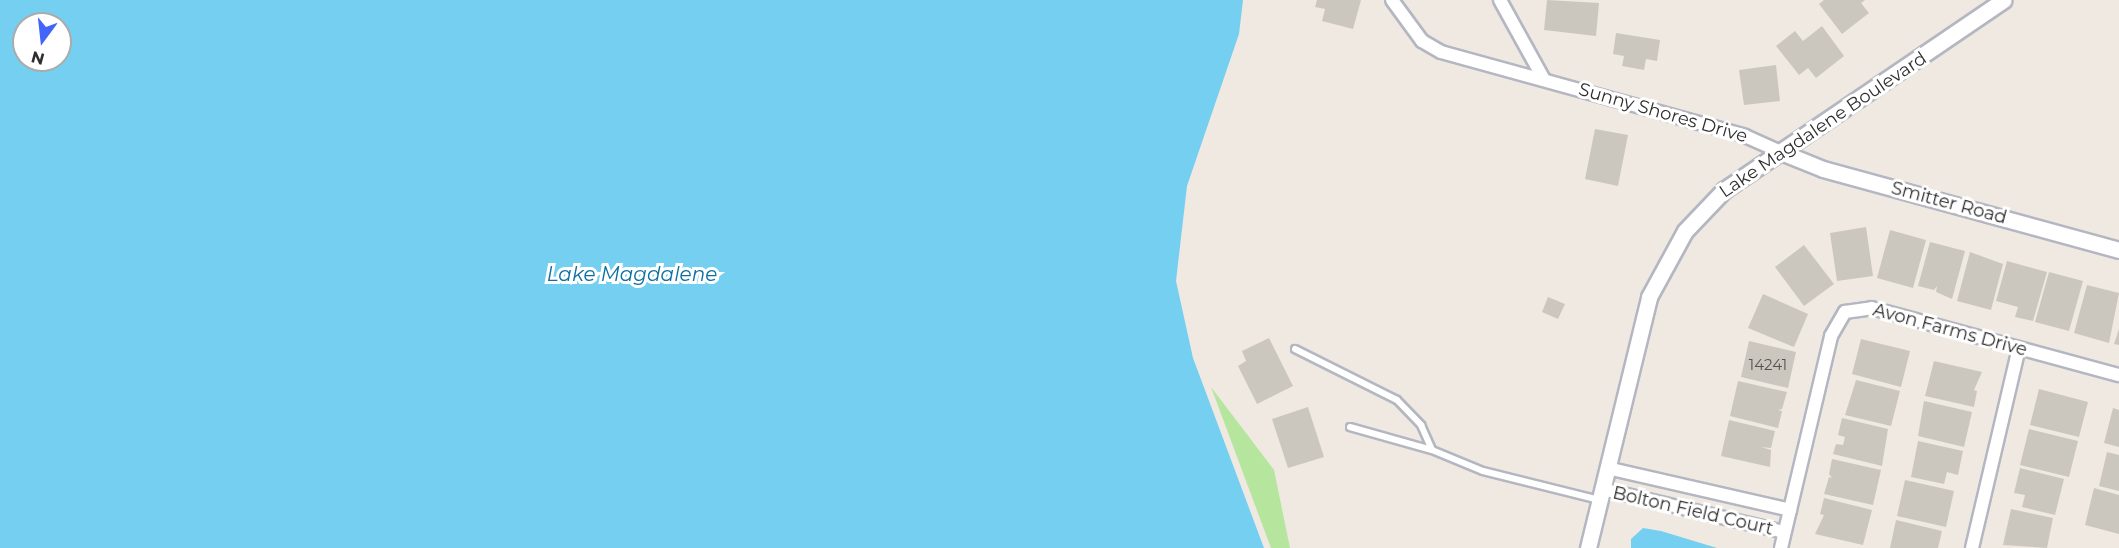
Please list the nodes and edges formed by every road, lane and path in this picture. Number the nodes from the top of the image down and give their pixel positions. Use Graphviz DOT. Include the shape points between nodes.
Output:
graph roads {
  1 [pos="1392,0"];
  2 [pos="1500,0"];
  3 [pos="2004,0"];
  4 [pos="1542,78"];
  5 [pos="1781,152"];
  6 [pos="2119,250"];
  7 [pos="2019,348"];
  8 [pos="1295,349"];
  9 [pos="2119,375"];
  10 [pos="1350,427"];
  11 [pos="1432,450"];
  12 [pos="1607,468"];
  13 [pos="1716,493"];
  14 [pos="1600,495"];
  15 [pos="1790,510"];
  16 [pos="1711,515"];
  17 [pos="1784,532"];
  18 [pos="1588,548"];
  19 [pos="1780,548"];
  20 [pos="1972,548"];
  1 -- 4 [label="street, Sunny Shores Drive" via="1422,42 1441,52"];
  2 -- 4 [label="street"];
  3 -- 5 [label="street, Lake Magdalene Boulevard"];
  4 -- 5 [label="street, Sunny Shores Drive" via="1745,136"];
  5 -- 6 [label="street, Smitter Road" via="1823,168"];
  5 -- 12 [label="street, Lake Magdalene Boulevard" via="1708,204 1659,273 1643,316"];
  7 -- 9 [label="street, Avon Farms Drive"];
  7 -- 15 [label="street, Avon Farms Drive" via="1872,308 1845,312 1831,336"];
  7 -- 20 [label="street"];
  8 -- 11 [label="lane" via="1397,400 1421,425"];
  10 -- 11 [label="lane"];
  11 -- 14 [label="lane" via="1483,471"];
  12 -- 13 [label="street"];
  12 -- 14 [label="street, Lake Magdalene Boulevard"];
  13 -- 15 [label="street"];
  13 -- 16 [label="street"];
  14 -- 16 [label="street, Bolton Field Court"];
  14 -- 18 [label="street, Lake Magdalene Boulevard"];
  15 -- 17 [label="street, Avon Farms Drive"];
  16 -- 17 [label="street, Bolton Field Court"];
  17 -- 19 [label="street, Avon Farms Drive"];
}
